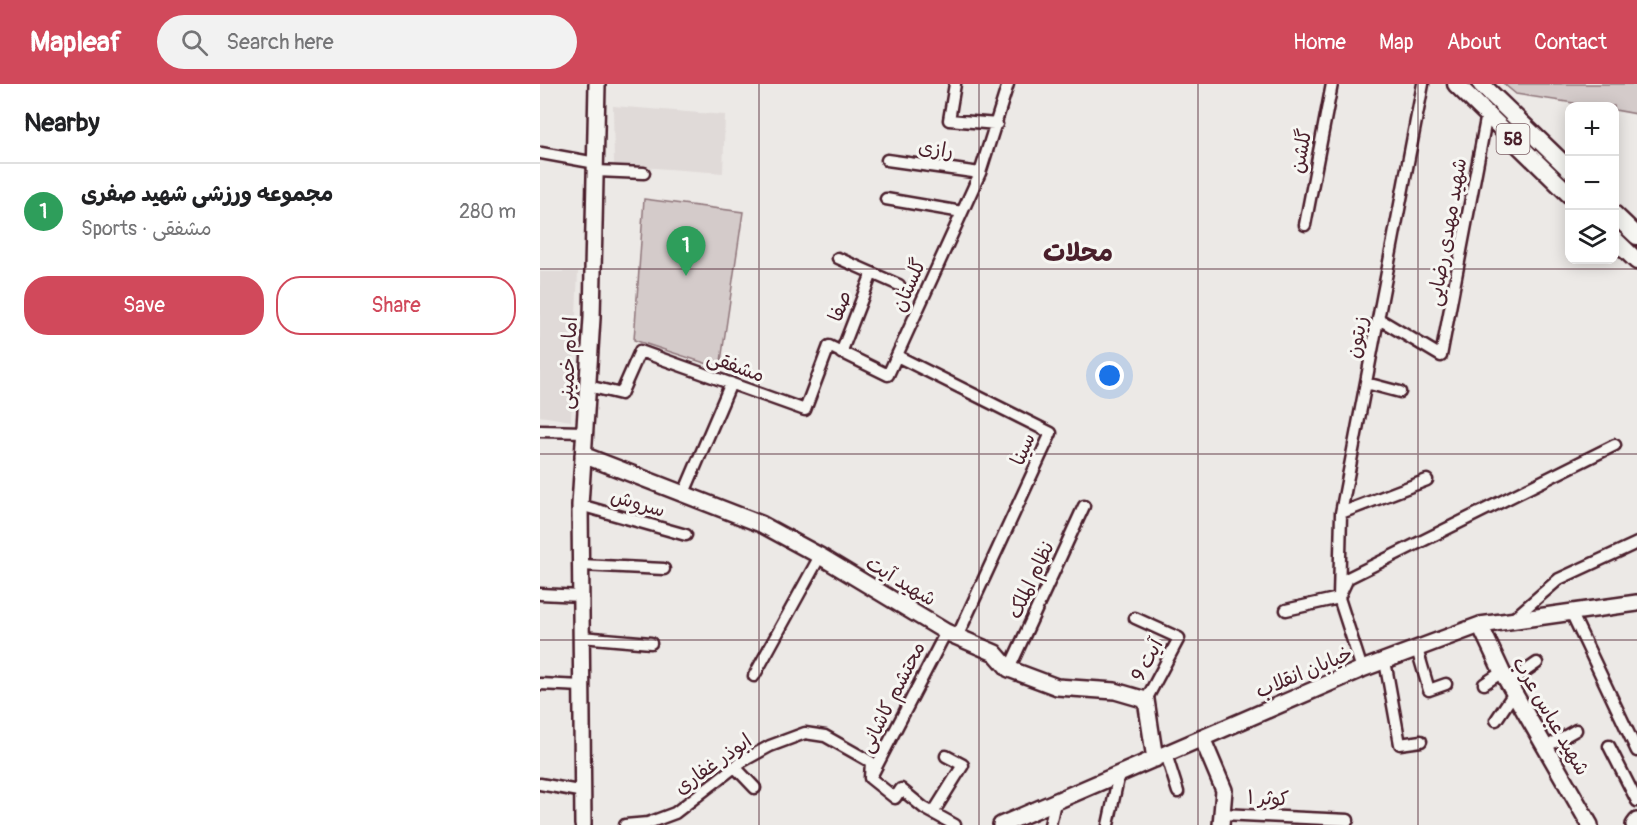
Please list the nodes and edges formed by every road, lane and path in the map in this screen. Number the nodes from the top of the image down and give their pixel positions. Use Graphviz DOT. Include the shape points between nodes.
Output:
graph roads {
  1 [pos="597,84"];
  2 [pos="955,84"];
  3 [pos="1008,84"];
  4 [pos="1332,84"];
  5 [pos="1424,84"];
  6 [pos="1456,84"];
  7 [pos="1481,84"];
  8 [pos="1487,114"];
  9 [pos="997,124"];
  10 [pos="541,153"];
  11 [pos="887,159"];
  12 [pos="596,167"];
  13 [pos="1565,167"];
  14 [pos="644,173"];
  15 [pos="980,173"];
  16 [pos="1565,191"];
  17 [pos="886,198"];
  18 [pos="962,212"];
  19 [pos="1619,219"];
  20 [pos="1305,225"];
  21 [pos="1637,236"];
  22 [pos="1619,244"];
  23 [pos="838,258"];
  24 [pos="1637,261"];
  25 [pos="872,273"];
  26 [pos="899,285"];
  27 [pos="1379,319"];
  28 [pos="841,353"];
  29 [pos="897,356"];
  30 [pos="1366,383"];
  31 [pos="731,384"];
  32 [pos="588,386"];
  33 [pos="1400,392"];
  34 [pos="540,430"];
  35 [pos="585,432"];
  36 [pos="1615,445"];
  37 [pos="584,455"];
  38 [pos="1427,480"];
  39 [pos="684,493"];
  40 [pos="580,506"];
  41 [pos="1084,506"];
  42 [pos="1341,513"];
  43 [pos="686,535"];
  44 [pos="1637,543"];
  45 [pos="820,556"];
  46 [pos="581,565"];
  47 [pos="664,569"];
  48 [pos="540,594"];
  49 [pos="581,596"];
  50 [pos="1339,598"];
  51 [pos="1637,603"];
  52 [pos="1286,610"];
  53 [pos="1571,612"];
  54 [pos="1135,618"];
  55 [pos="1512,620"];
  56 [pos="1480,625"];
  57 [pos="952,634"];
  58 [pos="581,637"];
  59 [pos="651,643"];
  60 [pos="1417,649"];
  61 [pos="1385,662"];
  62 [pos="1537,663"];
  63 [pos="1009,669"];
  64 [pos="1362,669"];
  65 [pos="754,676"];
  66 [pos="1508,682"];
  67 [pos="540,684"];
  68 [pos="1446,684"];
  69 [pos="1484,684"];
  70 [pos="582,686"];
  71 [pos="1146,700"];
  72 [pos="1496,720"];
  73 [pos="1576,730"];
  74 [pos="1202,738"];
  75 [pos="1421,741"];
  76 [pos="1609,746"];
  77 [pos="1544,748"];
  78 [pos="1637,751"];
  79 [pos="946,756"];
  80 [pos="1160,756"];
  81 [pos="735,767"];
  82 [pos="1119,774"];
  83 [pos="870,778"];
  84 [pos="540,784"];
  85 [pos="755,788"];
  86 [pos="584,792"];
  87 [pos="1178,792"];
  88 [pos="1637,801"];
  89 [pos="1055,802"];
  90 [pos="933,813"];
  91 [pos="660,819"];
  92 [pos="1222,820"];
  93 [pos="1348,820"];
  94 [pos="1637,821"];
  95 [pos="583,825"];
  96 [pos="625,825"];
  97 [pos="670,825"];
  98 [pos="955,825"];
  99 [pos="1001,825"];
  100 [pos="1050,825"];
  101 [pos="1108,825"];
  102 [pos="1590,825"];
  103 [pos="1634,825"];
  1 -- 12 [label="main road, امام خمینی"];
  2 -- 9 [label="street" via="950,120"];
  3 -- 9 [label="street, گلستان"];
  4 -- 20 [label="street, گلشن"];
  5 -- 27 [label="street, زیتون"];
  6 -- 8 [label="main road, 58"];
  7 -- 13 [label="main road, 58"];
  8 -- 16 [label="main road, 58"];
  8 -- 27 [label="street, شهید مهدی رضایی" via="1441,356"];
  9 -- 15 [label="street, گلستان"];
  10 -- 12 [label="street"];
  11 -- 15 [label="street, رازی"];
  12 -- 14 [label="street"];
  12 -- 32 [label="main road, امام خمینی"];
  15 -- 18 [label="street, گلستان"];
  17 -- 18 [label="street"];
  18 -- 29 [label="street, گلستان"];
  19 -- 21 [label="main road"];
  22 -- 24 [label="main road"];
  23 -- 25 [label="street"];
  25 -- 26 [label="street"];
  25 -- 28 [label="street, صفا"];
  27 -- 30 [label="street, زیتون"];
  28 -- 29 [label="street, گلستان" via="888,375"];
  28 -- 31 [label="street, مشفقی" via="829,346 805,410"];
  29 -- 57 [label="street, سینا" via="1052,433"];
  30 -- 33 [label="street"];
  30 -- 42 [label="street, زیتون"];
  31 -- 32 [label="street, مشفقی" via="640,351 621,394"];
  31 -- 39 [label="street"];
  32 -- 35 [label="main road, امام خمینی"];
  34 -- 35 [label="street"];
  35 -- 37 [label="main road, امام خمینی"];
  36 -- 50 [label="street" via="1348,578"];
  37 -- 39 [label="main road, شهید آیت"];
  37 -- 40 [label="main road, امام خمینی"];
  38 -- 42 [label="street"];
  39 -- 45 [label="main road, شهید آیت" via="760,524"];
  40 -- 43 [label="street, سروش"];
  40 -- 46 [label="main road, امام خمینی"];
  41 -- 63 [label="street, نظام الملک"];
  42 -- 50 [label="street, زیتون"];
  44 -- 55 [label="street" via="1559,579"];
  45 -- 57 [label="main road, شهید آیت"];
  45 -- 65 [label="street"];
  46 -- 47 [label="street"];
  46 -- 49 [label="main road, امام خمینی"];
  48 -- 49 [label="street"];
  49 -- 58 [label="main road, امام خمینی"];
  50 -- 52 [label="street"];
  50 -- 64 [label="street, زیتون"];
  51 -- 53 [label="main road, خیابان انقلاب"];
  53 -- 55 [label="main road, خیابان انقلاب"];
  53 -- 78 [label="street"];
  54 -- 71 [label="street, آیت 9" via="1179,638"];
  55 -- 56 [label="main road, خیابان انقلاب"];
  56 -- 60 [label="main road, خیابان انقلاب"];
  56 -- 66 [label="main road, شهید عباس عرب"];
  57 -- 63 [label="main road, شهید آیت" via="995,653"];
  57 -- 83 [label="street, محتشم کاشانی"];
  58 -- 59 [label="street"];
  58 -- 70 [label="main road, امام خمینی"];
  60 -- 61 [label="main road, خیابان انقلاب"];
  60 -- 68 [label="street" via="1429,690"];
  61 -- 64 [label="main road, خیابان انقلاب"];
  61 -- 75 [label="street" via="1400,744"];
  62 -- 66 [label="street"];
  63 -- 71 [label="main road, شهید آیت" via="1057,687 1115,691"];
  64 -- 74 [label="main road, خیابان انقلاب"];
  66 -- 69 [label="street"];
  66 -- 72 [label="street"];
  66 -- 77 [label="main road, شهید عباس عرب"];
  67 -- 70 [label="street"];
  70 -- 86 [label="main road, امام خمینی"];
  71 -- 80 [label="main road"];
  73 -- 77 [label="street"];
  74 -- 80 [label="main road, خیابان انقلاب"];
  74 -- 92 [label="main road" via="1224,790"];
  76 -- 88 [label="street"];
  77 -- 102 [label="main road, شهید عباس عرب"];
  79 -- 90 [label="street" via="963,765"];
  80 -- 82 [label="main road, خیابان انقلاب"];
  80 -- 87 [label="street"];
  81 -- 83 [label="street, ابوذر غفاری" via="770,746 805,733 825,736 871,762"];
  81 -- 85 [label="street"];
  81 -- 91 [label="street, ابوذر غفاری" via="675,813"];
  82 -- 89 [label="main road, خیابان انقلاب"];
  82 -- 101 [label="street"];
  83 -- 90 [label="street" via="896,798 901,789"];
  84 -- 86 [label="street"];
  86 -- 95 [label="main road, امام خمینی"];
  89 -- 99 [label="main road, خیابان انقلاب"];
  89 -- 100 [label="street"];
  90 -- 98 [label="street"];
  91 -- 96 [label="street, ابوذر غفاری"];
  91 -- 97 [label="street"];
  92 -- 93 [label="street, کوثر ۱"];
  94 -- 103 [label="main road"];
}
